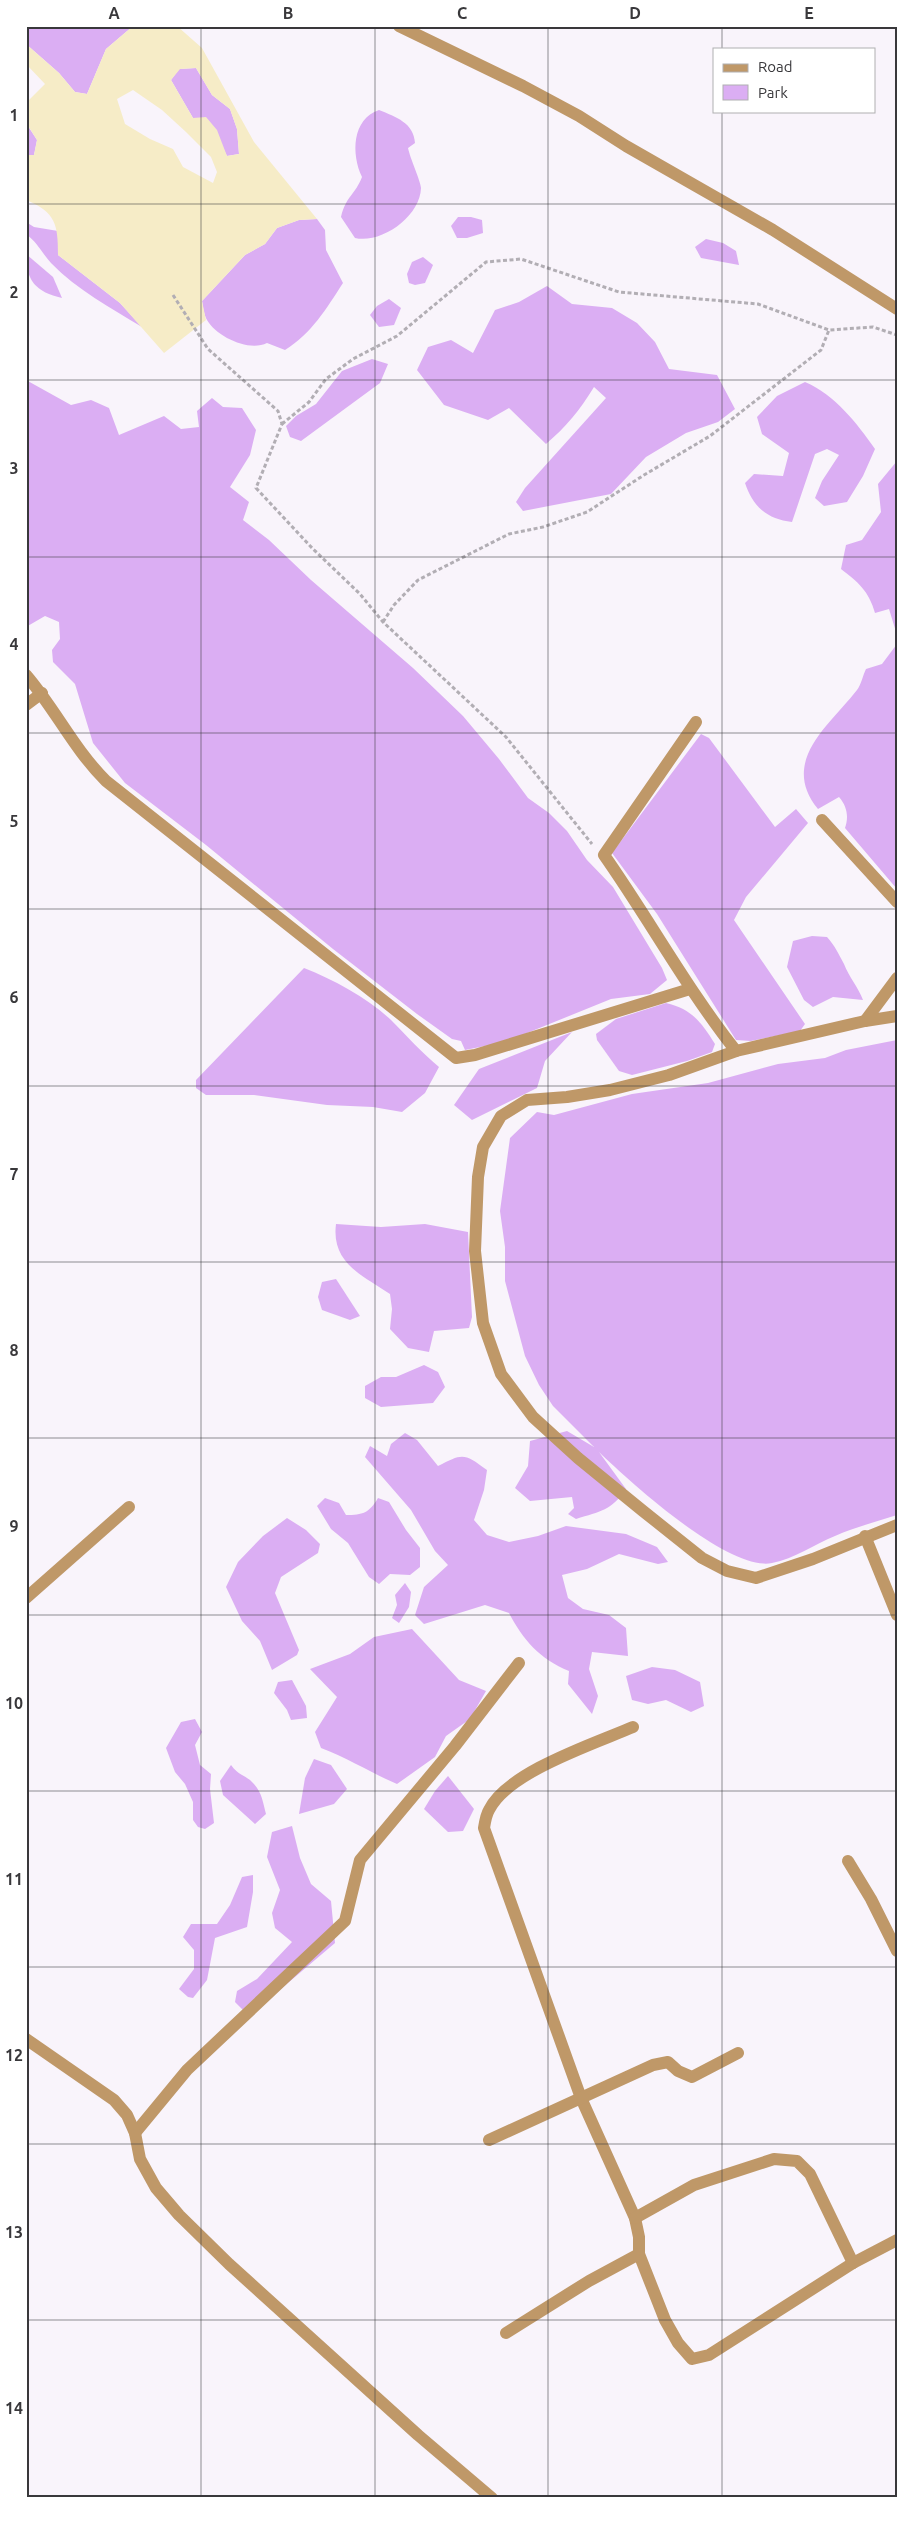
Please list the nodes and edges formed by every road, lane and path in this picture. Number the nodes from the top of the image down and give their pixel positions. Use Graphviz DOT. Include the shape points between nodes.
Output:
graph roads {
  1 [pos="399,26"];
  2 [pos="173,295"];
  3 [pos="897,309"];
  4 [pos="828,330"];
  5 [pos="897,335"];
  6 [pos="282,424"];
  7 [pos="383,622"];
  8 [pos="26,675"];
  9 [pos="42,693"];
  10 [pos="26,705"];
  11 [pos="696,722"];
  12 [pos="822,820"];
  13 [pos="604,855"];
  14 [pos="897,902"];
  15 [pos="897,978"];
  16 [pos="690,989"];
  17 [pos="897,1016"];
  18 [pos="865,1021"];
  19 [pos="736,1051"];
  20 [pos="129,1507"];
  21 [pos="897,1525"];
  22 [pos="866,1536"];
  23 [pos="26,1598"];
  24 [pos="897,1615"];
  25 [pos="518,1663"];
  26 [pos="634,1727"];
  27 [pos="848,1861"];
  28 [pos="897,1951"];
  29 [pos="26,2040"];
  30 [pos="738,2053"];
  31 [pos="581,2098"];
  32 [pos="135,2133"];
  33 [pos="489,2140"];
  34 [pos="634,2218"];
  35 [pos="897,2240"];
  36 [pos="639,2254"];
  37 [pos="853,2263"];
  38 [pos="506,2333"];
  39 [pos="492,2498"];
  1 -- 3 [label="street" via="579,116 773,230"];
  2 -- 6 [label="path" via="208,349 278,411"];
  4 -- 5 [label="path" via="873,327"];
  4 -- 6 [label="path" via="758,304 619,292 521,259 486,262 397,336 353,359 326,379 309,402"];
  4 -- 7 [label="path" via="821,350 710,436 587,512 509,534 418,580"];
  6 -- 7 [label="path" via="256,488 360,594"];
  7 -- 13 [label="path" via="506,737 587,840"];
  8 -- 9 [label="street"];
  9 -- 10 [label="street"];
  9 -- 16 [label="street" via="75,746 106,781 456,1058"];
  11 -- 13 [label="street"];
  12 -- 14 [label="street"];
  13 -- 16 [label="street"];
  15 -- 18 [label="street"];
  16 -- 19 [label="street"];
  17 -- 18 [label="street"];
  18 -- 19 [label="street"];
  19 -- 22 [label="street" via="669,1075 610,1090 527,1100 501,1116 483,1147 478,1177 475,1251 483,1323 501,1374 533,1417 578,1458 702,1558 726,1571 756,1578 813,1559"];
  20 -- 23 [label="street"];
  21 -- 22 [label="street"];
  22 -- 24 [label="street"];
  25 -- 32 [label="street" via="455,1746 360,1860 345,1921 187,2070"];
  26 -- 31 [label="street" via="539,1767 498,1797 489,1810 484,1828"];
  27 -- 28 [label="street"];
  29 -- 32 [label="street" via="114,2100 127,2115"];
  30 -- 31 [label="street" via="692,2077 668,2062 653,2065"];
  31 -- 33 [label="street"];
  31 -- 34 [label="street"];
  32 -- 39 [label="street" via="140,2159 156,2188 179,2215 418,2435"];
  34 -- 36 [label="street"];
  34 -- 37 [label="street" via="694,2185 774,2159 797,2161 810,2174"];
  35 -- 37 [label="street"];
  36 -- 37 [label="street" via="665,2320 678,2344 692,2359 709,2355"];
  36 -- 38 [label="street" via="588,2280"];
}
